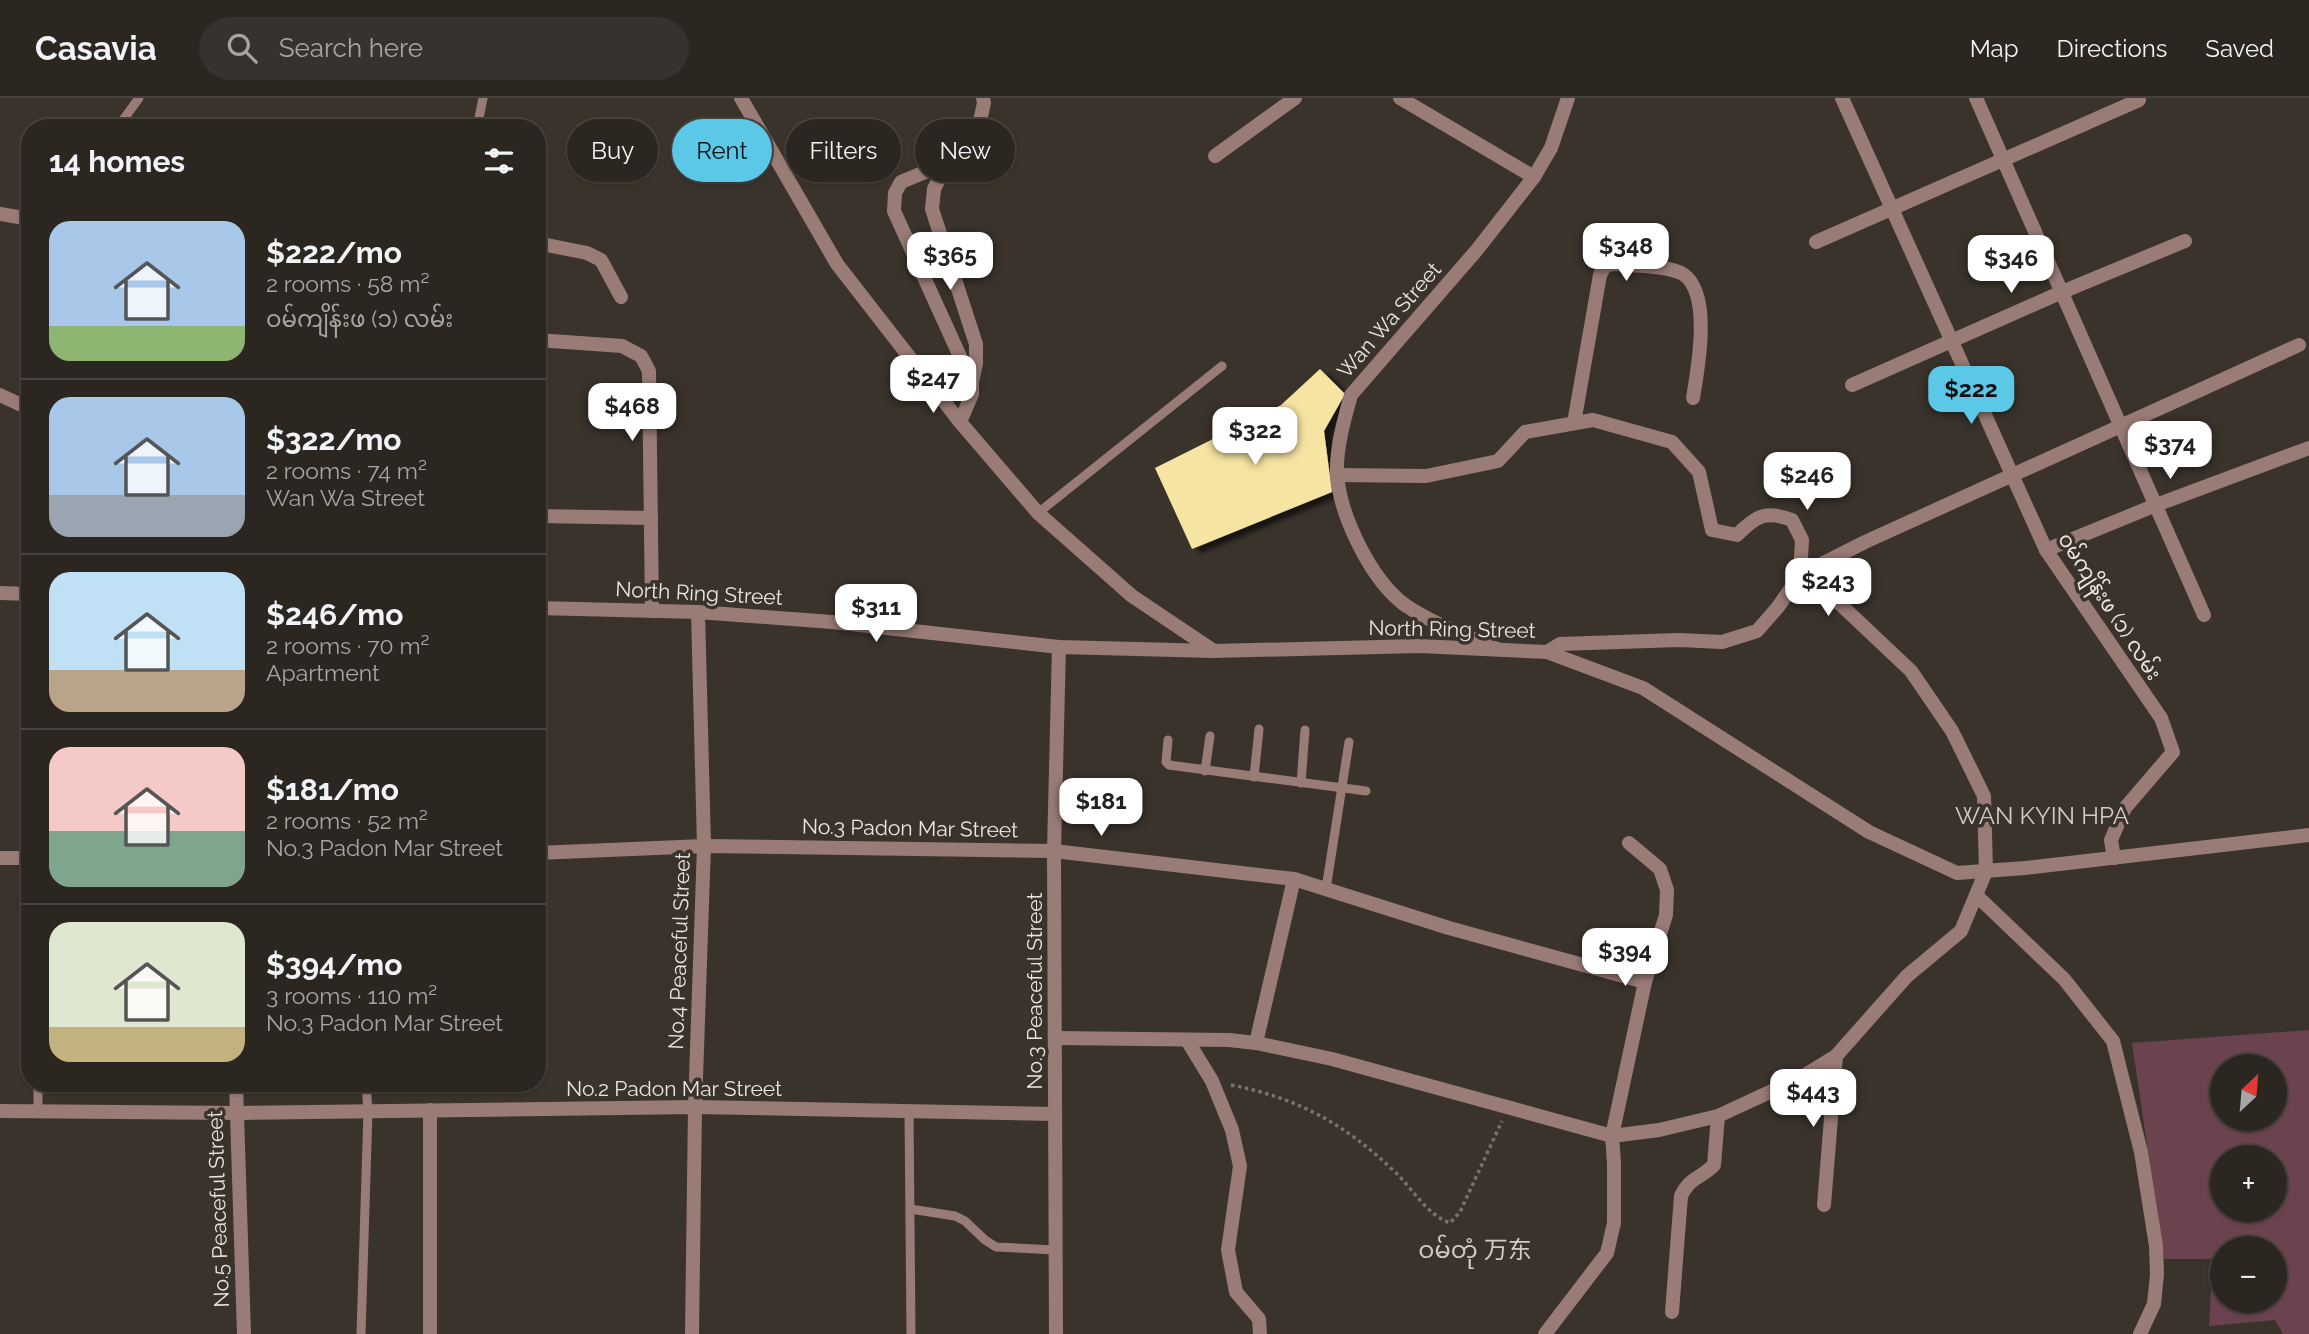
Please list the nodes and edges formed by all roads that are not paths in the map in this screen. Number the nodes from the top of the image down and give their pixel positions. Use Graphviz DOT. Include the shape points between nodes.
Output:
graph roads {
  1 [pos="139,98"];
  2 [pos="484,98"];
  3 [pos="741,98"];
  4 [pos="1295,98"];
  5 [pos="1400,98"];
  6 [pos="1567,98"];
  7 [pos="1842,98"];
  8 [pos="1976,98"];
  9 [pos="987,100"];
  10 [pos="2139,100"];
  11 [pos="124,119"];
  12 [pos="479,119"];
  13 [pos="982,119"];
  14 [pos="1215,156"];
  15 [pos="2003,159"];
  16 [pos="915,176"];
  17 [pos="1534,177"];
  18 [pos="938,182"];
  19 [pos="1892,208"];
  20 [pos="0,214"];
  21 [pos="21,218"];
  22 [pos="2185,241"];
  23 [pos="1816,242"];
  24 [pos="546,245"];
  25 [pos="2062,292"];
  26 [pos="621,297"];
  27 [pos="546,341"];
  28 [pos="1952,341"];
  29 [pos="2299,345"];
  30 [pos="1222,366"];
  31 [pos="972,383"];
  32 [pos="1852,385"];
  33 [pos="0,394"];
  34 [pos="1693,398"];
  35 [pos="21,404"];
  36 [pos="960,422"];
  37 [pos="1574,423"];
  38 [pos="2120,424"];
  39 [pos="2309,448"];
  40 [pos="2012,474"];
  41 [pos="1337,475"];
  42 [pos="2156,505"];
  43 [pos="1038,513"];
  44 [pos="546,516"];
  45 [pos="651,518"];
  46 [pos="2046,550"];
  47 [pos="1800,576"];
  48 [pos="0,593"];
  49 [pos="21,594"];
  50 [pos="546,608"];
  51 [pos="652,611"];
  52 [pos="698,612"];
  53 [pos="2204,615"];
  54 [pos="1059,647"];
  55 [pos="1498,650"];
  56 [pos="1214,651"];
  57 [pos="1547,652"];
  58 [pos="1259,729"];
  59 [pos="1305,730"];
  60 [pos="1210,736"];
  61 [pos="1168,740"];
  62 [pos="1349,742"];
  63 [pos="1205,771"];
  64 [pos="1254,777"];
  65 [pos="1301,783"];
  66 [pos="1343,788"];
  67 [pos="1366,790"];
  68 [pos="2309,835"];
  69 [pos="1629,843"];
  70 [pos="704,846"];
  71 [pos="1054,851"];
  72 [pos="546,853"];
  73 [pos="0,858"];
  74 [pos="21,858"];
  75 [pos="2115,858"];
  76 [pos="1986,871"];
  77 [pos="1294,879"];
  78 [pos="1326,889"];
  79 [pos="1976,895"];
  80 [pos="1644,982"];
  81 [pos="1055,1038"];
  82 [pos="1187,1040"];
  83 [pos="1256,1043"];
  84 [pos="1836,1056"];
  85 [pos="38,1092"];
  86 [pos="236,1092"];
  87 [pos="367,1092"];
  88 [pos="695,1107"];
  89 [pos="430,1110"];
  90 [pos="0,1111"];
  91 [pos="38,1111"];
  92 [pos="368,1111"];
  93 [pos="909,1111"];
  94 [pos="236,1112"];
  95 [pos="1055,1114"];
  96 [pos="1718,1116"];
  97 [pos="1612,1136"];
  98 [pos="1824,1205"];
  99 [pos="910,1209"];
  100 [pos="1055,1250"];
  101 [pos="1672,1312"];
  102 [pos="244,1334"];
  103 [pos="361,1334"];
  104 [pos="430,1334"];
  105 [pos="692,1334"];
  106 [pos="911,1334"];
  107 [pos="1056,1334"];
  108 [pos="1260,1334"];
  109 [pos="1545,1334"];
  110 [pos="2140,1334"];
  1 -- 11 [label="lane"];
  2 -- 12 [label="lane"];
  3 -- 36 [label="street" via="837,264"];
  4 -- 14 [label="street"];
  5 -- 17 [label="street"];
  6 -- 17 [label="street, Wan Wa Street" via="1551,148"];
  7 -- 19 [label="street, ဝမ်ကျိန်းဖ (၁) လမ်း"];
  8 -- 15 [label="street"];
  9 -- 13 [label="street"];
  10 -- 15 [label="street"];
  15 -- 19 [label="street"];
  15 -- 25 [label="street"];
  16 -- 31 [label="street" via="901,182 894,211"];
  17 -- 41 [label="street, Wan Wa Street" via="1351,395"];
  18 -- 31 [label="street" via="932,209 976,344"];
  19 -- 23 [label="street"];
  19 -- 28 [label="street, ဝမ်ကျိန်းဖ (၁) လမ်း"];
  20 -- 21 [label="street"];
  22 -- 25 [label="street"];
  24 -- 26 [label="street" via="601,260"];
  25 -- 28 [label="street"];
  25 -- 38 [label="street"];
  27 -- 45 [label="street" via="622,346 641,356 649,370"];
  28 -- 32 [label="street"];
  28 -- 40 [label="street, ဝမ်ကျိန်းဖ (၁) လမ်း"];
  29 -- 38 [label="street"];
  30 -- 43 [label="lane"];
  31 -- 36 [label="street"];
  33 -- 35 [label="street"];
  34 -- 37 [label="street" via="1701,342 1697,289 1684,275 1671,270 1614,264 1600,275"];
  36 -- 43 [label="street"];
  37 -- 41 [label="street" via="1525,432 1497,461 1486,464 1426,476"];
  37 -- 47 [label="street" via="1593,420 1672,442 1699,472 1712,530 1737,535 1751,521 1774,514 1792,520 1802,540"];
  38 -- 40 [label="street"];
  38 -- 42 [label="street"];
  39 -- 42 [label="street"];
  40 -- 46 [label="street, ဝမ်ကျိန်းဖ (၁) လမ်း"];
  40 -- 47 [label="street"];
  41 -- 55 [label="street, Wan Wa Street" via="1354,535 1389,589 1430,619"];
  42 -- 46 [label="street"];
  42 -- 53 [label="street"];
  43 -- 56 [label="street" via="1132,596"];
  44 -- 45 [label="street"];
  45 -- 51 [label="street"];
  46 -- 75 [label="street, ဝမ်ကျိန်းဖ (၁) လမ်း" via="2161,719 2173,752 2125,808 2112,840"];
  47 -- 57 [label="street" via="1756,631 1722,642 1560,644"];
  47 -- 76 [label="street" via="1840,604 1911,671 1952,731 1984,796"];
  48 -- 49 [label="street"];
  50 -- 51 [label="street, North Ring Street"];
  51 -- 52 [label="street, North Ring Street"];
  52 -- 54 [label="street, North Ring Street"];
  52 -- 70 [label="street, No.4 Peaceful Street"];
  54 -- 56 [label="street, North Ring Street"];
  54 -- 71 [label="street, No.3 Peaceful Street"];
  55 -- 56 [label="street, North Ring Street" via="1419,646"];
  55 -- 57 [label="street, North Ring Street"];
  57 -- 76 [label="street, North Ring Street" via="1643,688 1869,832 1957,873"];
  58 -- 64 [label="lane"];
  59 -- 65 [label="lane"];
  60 -- 63 [label="lane"];
  61 -- 63 [label="lane" via="1169,765"];
  62 -- 66 [label="lane"];
  63 -- 64 [label="lane"];
  64 -- 65 [label="lane"];
  65 -- 66 [label="lane"];
  66 -- 67 [label="lane"];
  66 -- 78 [label="lane"];
  68 -- 75 [label="street, North Ring Street"];
  69 -- 80 [label="street" via="1660,869 1667,890 1666,915"];
  70 -- 71 [label="street, No.3 Padon Mar Street"];
  70 -- 72 [label="street, No.3 Padon Mar Street"];
  70 -- 88 [label="street, No.4 Peaceful Street"];
  71 -- 77 [label="street, No.3 Padon Mar Street"];
  71 -- 81 [label="street, No.3 Peaceful Street"];
  73 -- 74 [label="street"];
  75 -- 76 [label="street, North Ring Street"];
  76 -- 79 [label="street"];
  77 -- 78 [label="street, No.3 Padon Mar Street"];
  77 -- 83 [label="street"];
  78 -- 80 [label="street, No.3 Padon Mar Street"];
  79 -- 84 [label="street" via="1961,931 1907,976"];
  79 -- 110 [label="street" via="2064,979 2113,1041 2141,1152 2156,1246 2154,1304"];
  80 -- 97 [label="street"];
  81 -- 82 [label="street"];
  81 -- 95 [label="street, No.3 Peaceful Street"];
  82 -- 83 [label="street"];
  82 -- 108 [label="street" via="1212,1081 1232,1130 1240,1166 1228,1250 1236,1292 1259,1319"];
  83 -- 97 [label="street" via="1332,1059"];
  84 -- 96 [label="street"];
  84 -- 98 [label="street"];
  85 -- 91 [label="lane"];
  86 -- 94 [label="street, No.5 Peaceful Street"];
  87 -- 92 [label="lane"];
  88 -- 89 [label="street, No.2 Padon Mar Street"];
  88 -- 93 [label="street, No.2 Padon Mar Street"];
  88 -- 105 [label="street, No.4 Peaceful Street"];
  89 -- 92 [label="street, No.2 Padon Mar Street"];
  89 -- 104 [label="street"];
  90 -- 91 [label="street, No.2 Padon Mar Street"];
  91 -- 94 [label="street, No.2 Padon Mar Street"];
  92 -- 94 [label="street, No.2 Padon Mar Street"];
  92 -- 103 [label="lane"];
  93 -- 95 [label="street, No.2 Padon Mar Street"];
  93 -- 99 [label="lane"];
  94 -- 102 [label="street, No.5 Peaceful Street"];
  95 -- 100 [label="street, No.3 Peaceful Street"];
  96 -- 97 [label="street"];
  96 -- 101 [label="street" via="1714,1165 1687,1184 1681,1196"];
  97 -- 109 [label="street" via="1614,1223 1607,1253"];
  99 -- 100 [label="lane" via="955,1216 996,1247"];
  99 -- 106 [label="lane"];
  100 -- 107 [label="street, No.3 Peaceful Street"];
}
